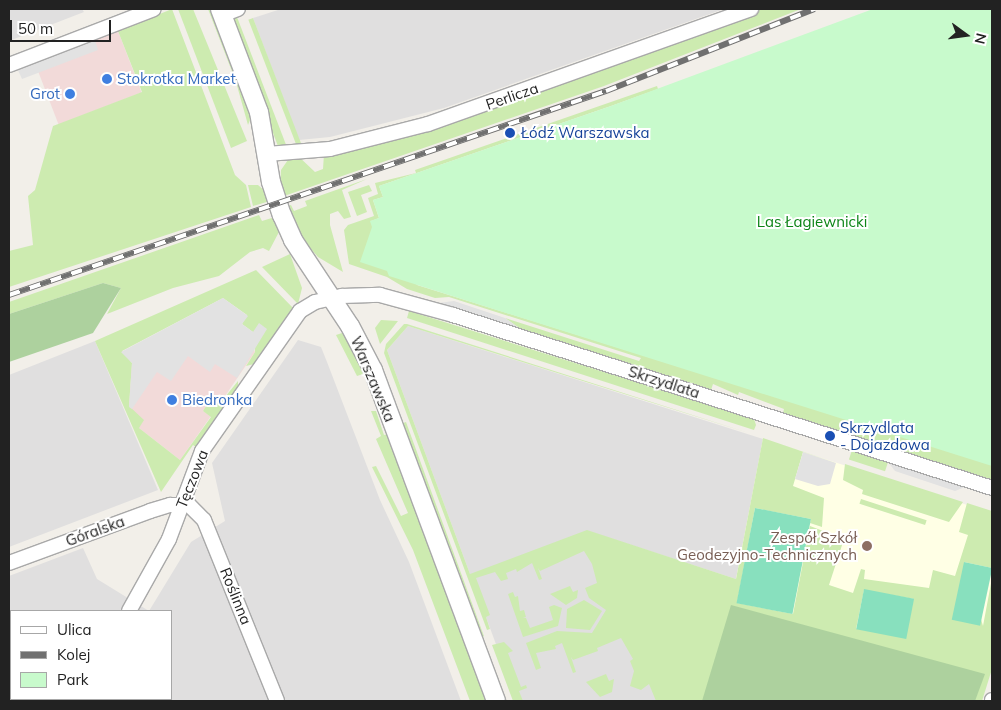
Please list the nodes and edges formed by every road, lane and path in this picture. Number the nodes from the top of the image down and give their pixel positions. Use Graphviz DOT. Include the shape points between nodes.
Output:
graph roads {
  1 [pos="154,9"];
  2 [pos="751,9"];
  3 [pos="227,11"];
  4 [pos="9,65"];
  5 [pos="267,154"];
  6 [pos="332,297"];
  7 [pos="992,488"];
  8 [pos="182,503"];
  9 [pos="9,563"];
  10 [pos="130,610"];
  11 [pos="277,701"];
  12 [pos="496,701"];
  1 -- 4 [label="street"];
  2 -- 5 [label="street, Perlicza" via="428,124 330,149"];
  3 -- 5 [label="street, Warszawska" via="259,112"];
  5 -- 6 [label="street, Warszawska" via="274,192 287,227"];
  6 -- 7 [label="street, Skrzydlata" via="380,295 453,315"];
  6 -- 8 [label="street, Tęczowa" via="308,305 298,313 202,451"];
  6 -- 12 [label="street, Warszawska" via="373,370"];
  8 -- 9 [label="street, Góralska" via="150,511"];
  8 -- 10 [label="street, Tęczowa" via="169,539"];
  8 -- 11 [label="street, Roślinna" via="196,508 204,520"];
}
